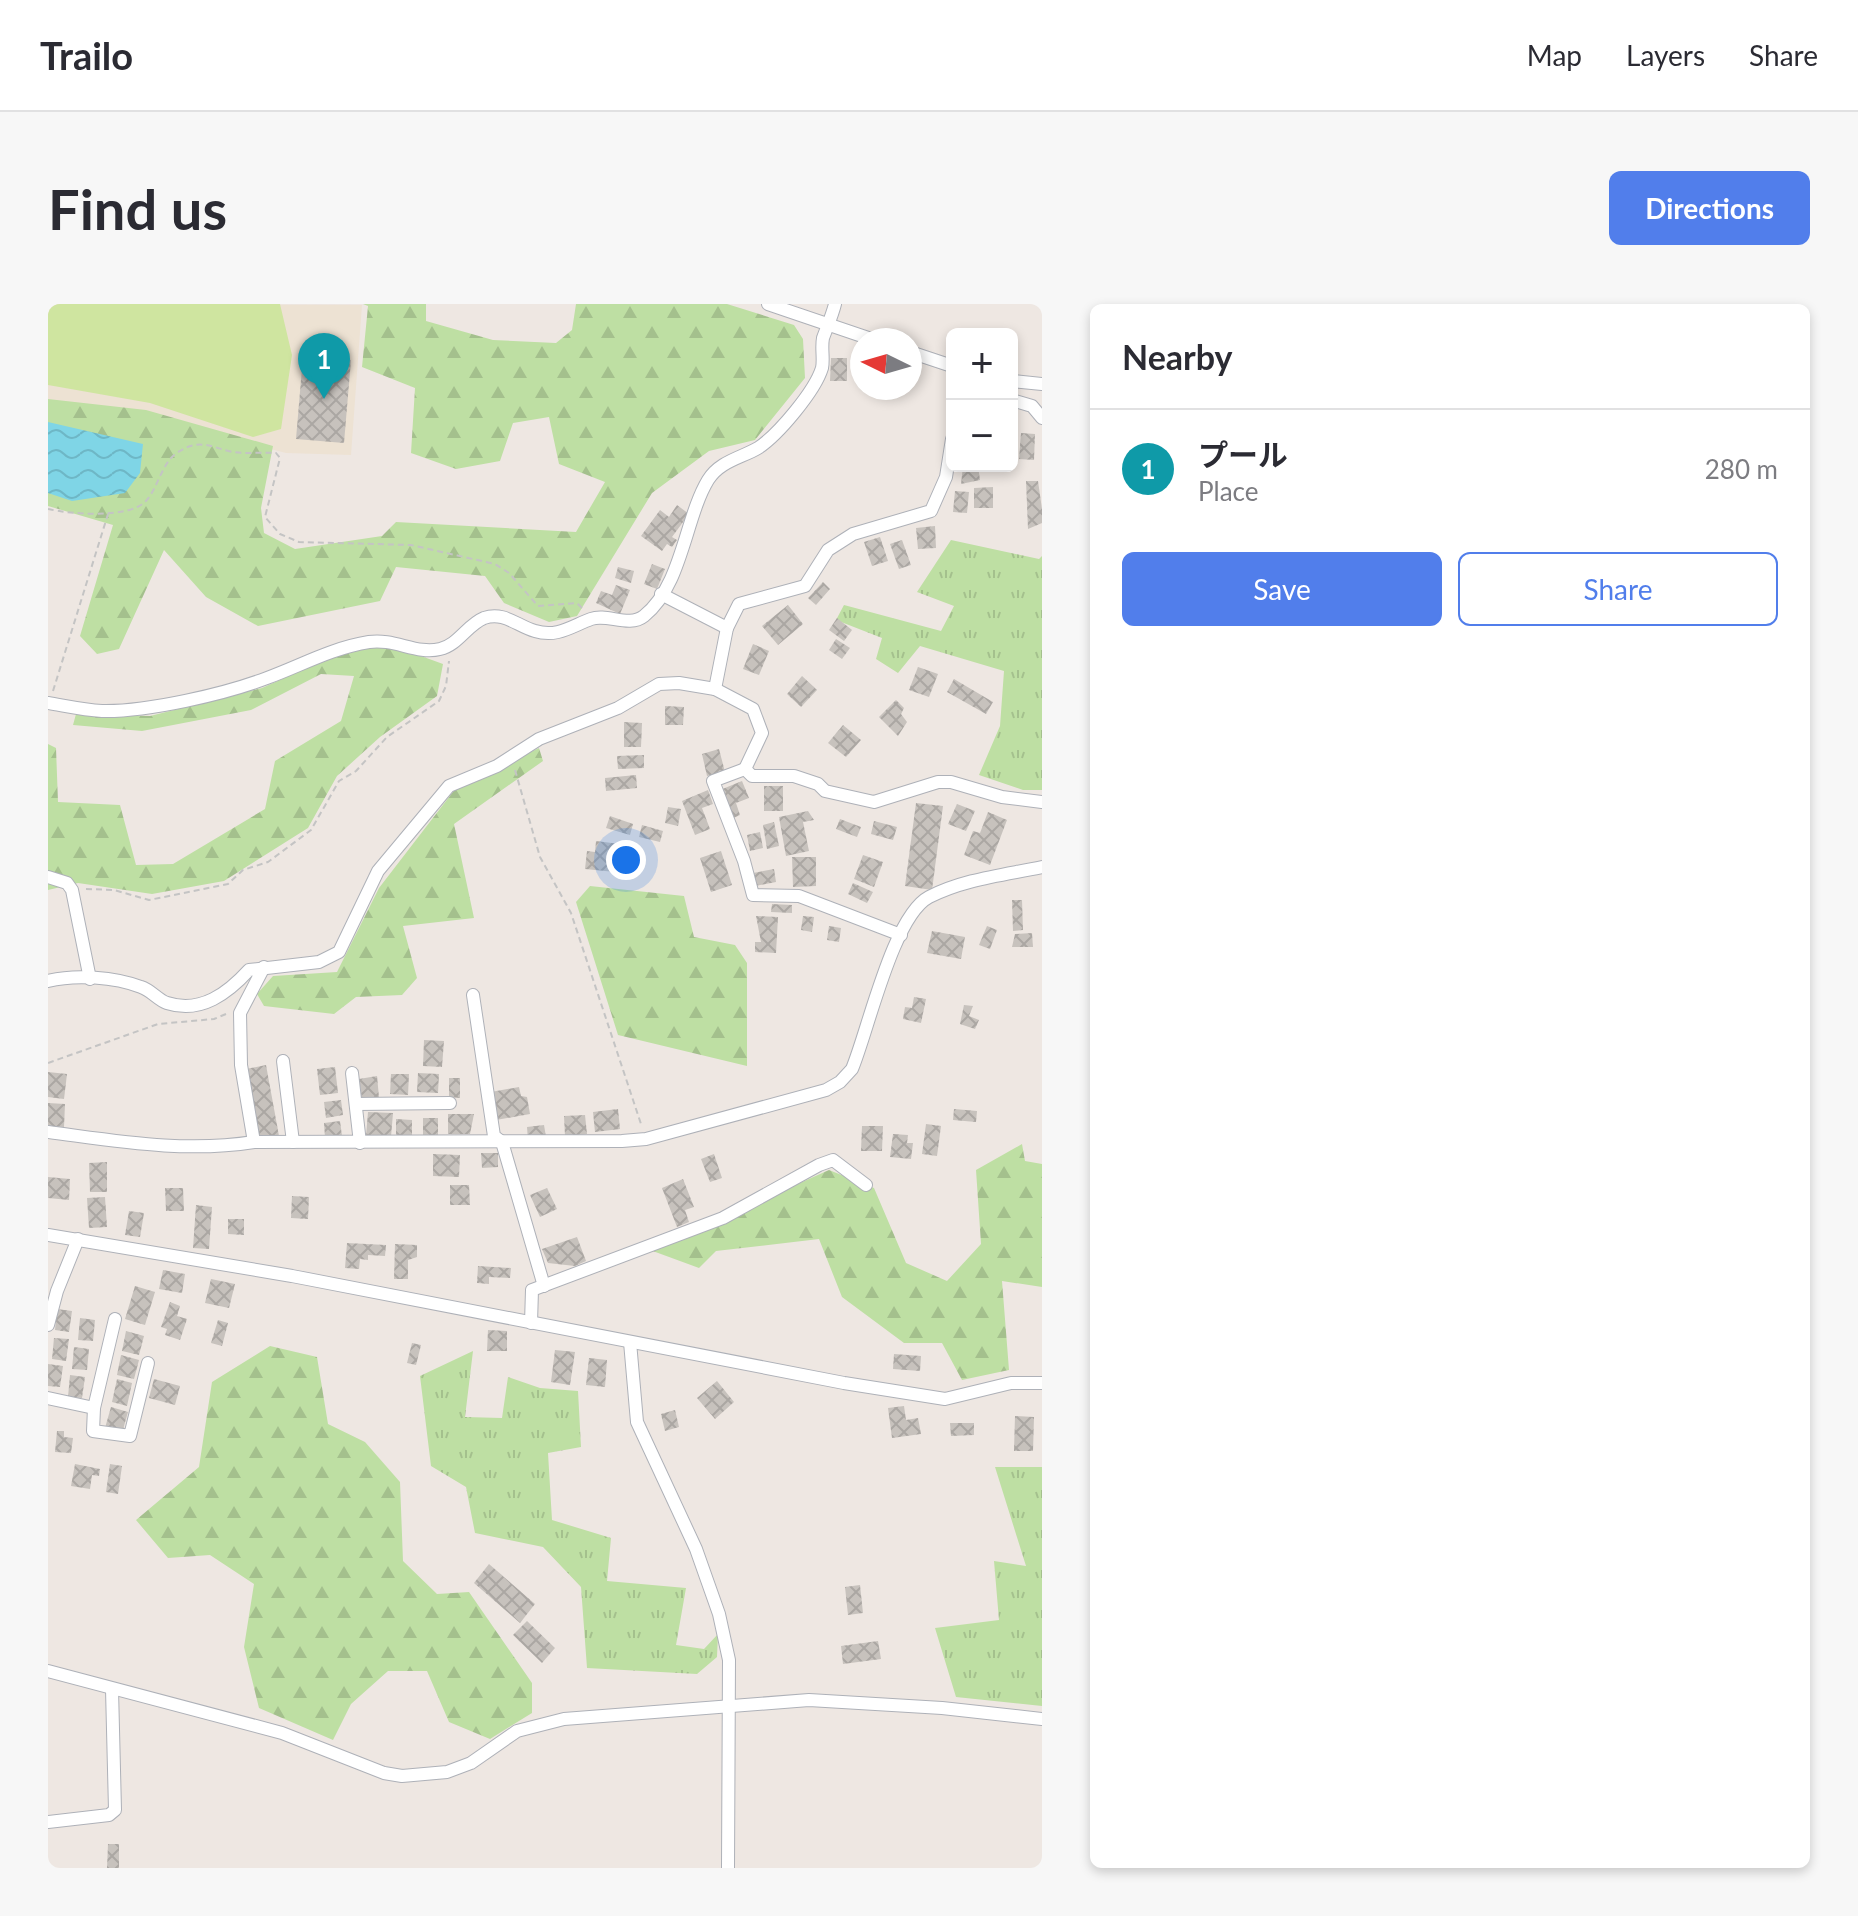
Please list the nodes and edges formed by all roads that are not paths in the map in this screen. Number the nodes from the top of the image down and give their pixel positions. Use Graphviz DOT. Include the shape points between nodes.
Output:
graph roads {
  1 [pos="768,304"];
  2 [pos="835,304"];
  3 [pos="829,324"];
  4 [pos="850,331"];
  5 [pos="922,356"];
  6 [pos="946,364"];
  7 [pos="1018,382"];
  8 [pos="1042,384"];
  9 [pos="1018,402"];
  10 [pos="1042,418"];
  11 [pos="947,472"];
  12 [pos="661,594"];
  13 [pos="727,628"];
  14 [pos="715,689"];
  15 [pos="48,703"];
  16 [pos="48,712"];
  17 [pos="745,769"];
  18 [pos="1042,802"];
  19 [pos="1042,867"];
  20 [pos="48,877"];
  21 [pos="901,935"];
  22 [pos="264,967"];
  23 [pos="90,979"];
  24 [pos="48,981"];
  25 [pos="473,995"];
  26 [pos="283,1061"];
  27 [pos="352,1073"];
  28 [pos="450,1103"];
  29 [pos="356,1104"];
  30 [pos="48,1132"];
  31 [pos="254,1142"];
  32 [pos="293,1142"];
  33 [pos="502,1142"];
  34 [pos="360,1143"];
  35 [pos="866,1185"];
  36 [pos="48,1235"];
  37 [pos="78,1239"];
  38 [pos="544,1286"];
  39 [pos="115,1319"];
  40 [pos="531,1323"];
  41 [pos="48,1325"];
  42 [pos="630,1342"];
  43 [pos="148,1363"];
  44 [pos="1042,1383"];
  45 [pos="48,1398"];
  46 [pos="94,1408"];
  47 [pos="48,1671"];
  48 [pos="112,1689"];
  49 [pos="728,1707"];
  50 [pos="1042,1719"];
  51 [pos="48,1822"];
  52 [pos="728,1868"];
  1 -- 3 [label="street"];
  2 -- 3 [label="street"];
  3 -- 4 [label="street"];
  3 -- 12 [label="street" via="813,386 768,439 726,462 708,480"];
  5 -- 6 [label="street"];
  7 -- 8 [label="street"];
  9 -- 10 [label="street" via="1032,406"];
  11 -- 13 [label="street" via="931,511 853,534 828,550 805,586 739,604"];
  12 -- 13 [label="street"];
  12 -- 15 [label="street" via="644,617 631,621 592,618 560,633 535,632 496,616 482,619 450,646 424,650 372,641 329,651 265,679 147,708 102,711"];
  13 -- 14 [label="street"];
  14 -- 17 [label="street" via="753,709 759,720 762,733"];
  14 -- 22 [label="street" via="659,684 449,786 378,871 339,952 319,962"];
  15 -- 16 [label="street"];
  17 -- 18 [label="street" via="752,776 794,776 825,791 874,802 951,782"];
  17 -- 21 [label="street" via="713,781 753,895 799,896"];
  19 -- 21 [label="street" via="987,877 927,898"];
  20 -- 23 [label="street" via="72,890"];
  21 -- 33 [label="street" via="852,1069 826,1090 646,1139"];
  22 -- 23 [label="street" via="249,970 215,1000 180,1005 165,1003 126,982"];
  22 -- 31 [label="street" via="240,1013 241,1065"];
  23 -- 24 [label="street"];
  25 -- 33 [label="street" via="494,1136"];
  26 -- 32 [label="street"];
  27 -- 29 [label="street"];
  28 -- 29 [label="street"];
  29 -- 34 [label="street"];
  30 -- 31 [label="street" via="164,1148"];
  31 -- 32 [label="street"];
  32 -- 34 [label="street"];
  33 -- 34 [label="street"];
  33 -- 38 [label="street"];
  35 -- 38 [label="street" via="833,1160 723,1218"];
  36 -- 37 [label="street"];
  37 -- 40 [label="street"];
  37 -- 41 [label="street"];
  38 -- 40 [label="street" via="532,1290"];
  39 -- 46 [label="street"];
  40 -- 42 [label="street"];
  42 -- 44 [label="street" via="945,1399 1011,1383"];
  42 -- 49 [label="street" via="637,1422 696,1549 719,1614 729,1660"];
  43 -- 46 [label="street" via="130,1436 93,1431"];
  45 -- 46 [label="street"];
  47 -- 48 [label="street"];
  48 -- 49 [label="street" via="282,1733 402,1776 447,1772 471,1763 517,1731 540,1724"];
  48 -- 51 [label="street" via="115,1810"];
  49 -- 50 [label="street" via="809,1700"];
  49 -- 52 [label="street"];
}
